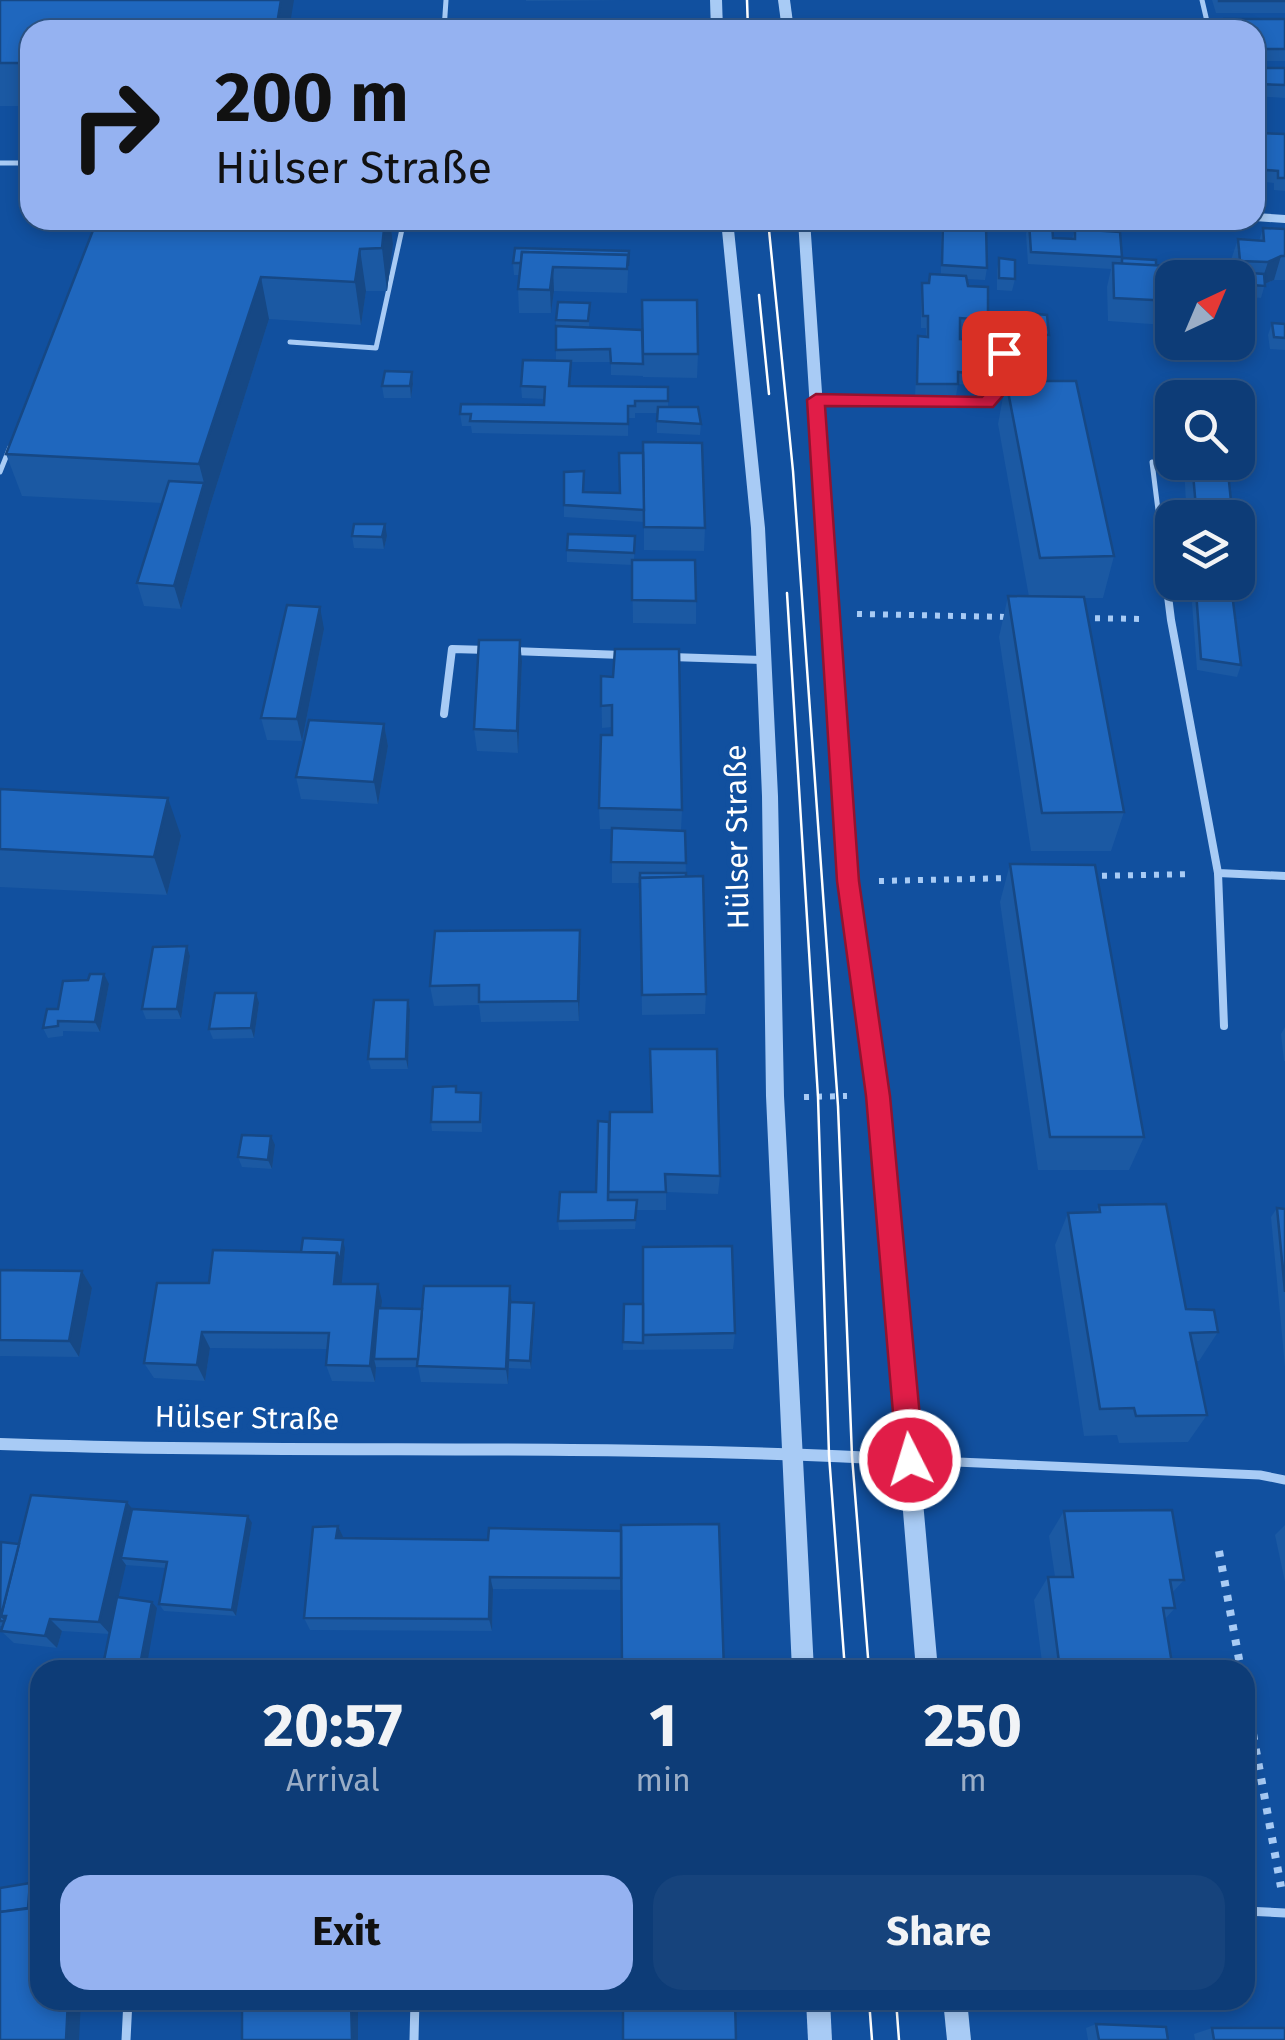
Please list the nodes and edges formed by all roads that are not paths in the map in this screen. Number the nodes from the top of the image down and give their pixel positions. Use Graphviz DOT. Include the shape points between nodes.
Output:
graph roads {
  1 [pos="402,230"];
  2 [pos="728,230"];
  3 [pos="805,230"];
  4 [pos="1004,322"];
  5 [pos="290,342"];
  6 [pos="816,400"];
  7 [pos="14,436"];
  8 [pos="1152,462"];
  9 [pos="0,472"];
  10 [pos="490,650"];
  11 [pos="509,651"];
  12 [pos="627,656"];
  13 [pos="666,657"];
  14 [pos="764,660"];
  15 [pos="444,714"];
  16 [pos="1218,873"];
  17 [pos="1285,876"];
  18 [pos="1224,1026"];
  19 [pos="0,1444"];
  20 [pos="793,1453"];
  21 [pos="910,1460"];
  22 [pos="1285,1480"];
  23 [pos="803,1660"];
  24 [pos="926,1660"];
  25 [pos="1255,1912"];
  26 [pos="1285,1914"];
  27 [pos="128,2010"];
  28 [pos="415,2010"];
  29 [pos="818,2010"];
  30 [pos="956,2010"];
  31 [pos="126,2040"];
  32 [pos="414,2040"];
  33 [pos="820,2040"];
  34 [pos="959,2040"];
  1 -- 5 [label="lane" via="376,348"];
  2 -- 14 [label="street, Hülser Straße" via="758,528"];
  3 -- 6 [label="street"];
  4 -- 6 [label="lane" via="1004,384 986,403"];
  6 -- 21 [label="street" via="848,881 878,1096"];
  7 -- 9 [label="lane"];
  8 -- 16 [label="lane" via="1171,620"];
  10 -- 15 [label="lane" via="452,649"];
  11 -- 12 [label="lane"];
  13 -- 14 [label="lane"];
  14 -- 20 [label="street, Hülser Straße"];
  16 -- 17 [label="lane"];
  16 -- 18 [label="lane"];
  19 -- 20 [label="street, Hülser Straße"];
  20 -- 21 [label="street, Hülser Straße"];
  20 -- 23 [label="street, Hülser Straße"];
  21 -- 22 [label="lane"];
  21 -- 24 [label="street"];
  25 -- 26 [label="lane"];
  27 -- 31 [label="lane"];
  28 -- 32 [label="lane"];
  29 -- 33 [label="street"];
  30 -- 34 [label="street"];
}
